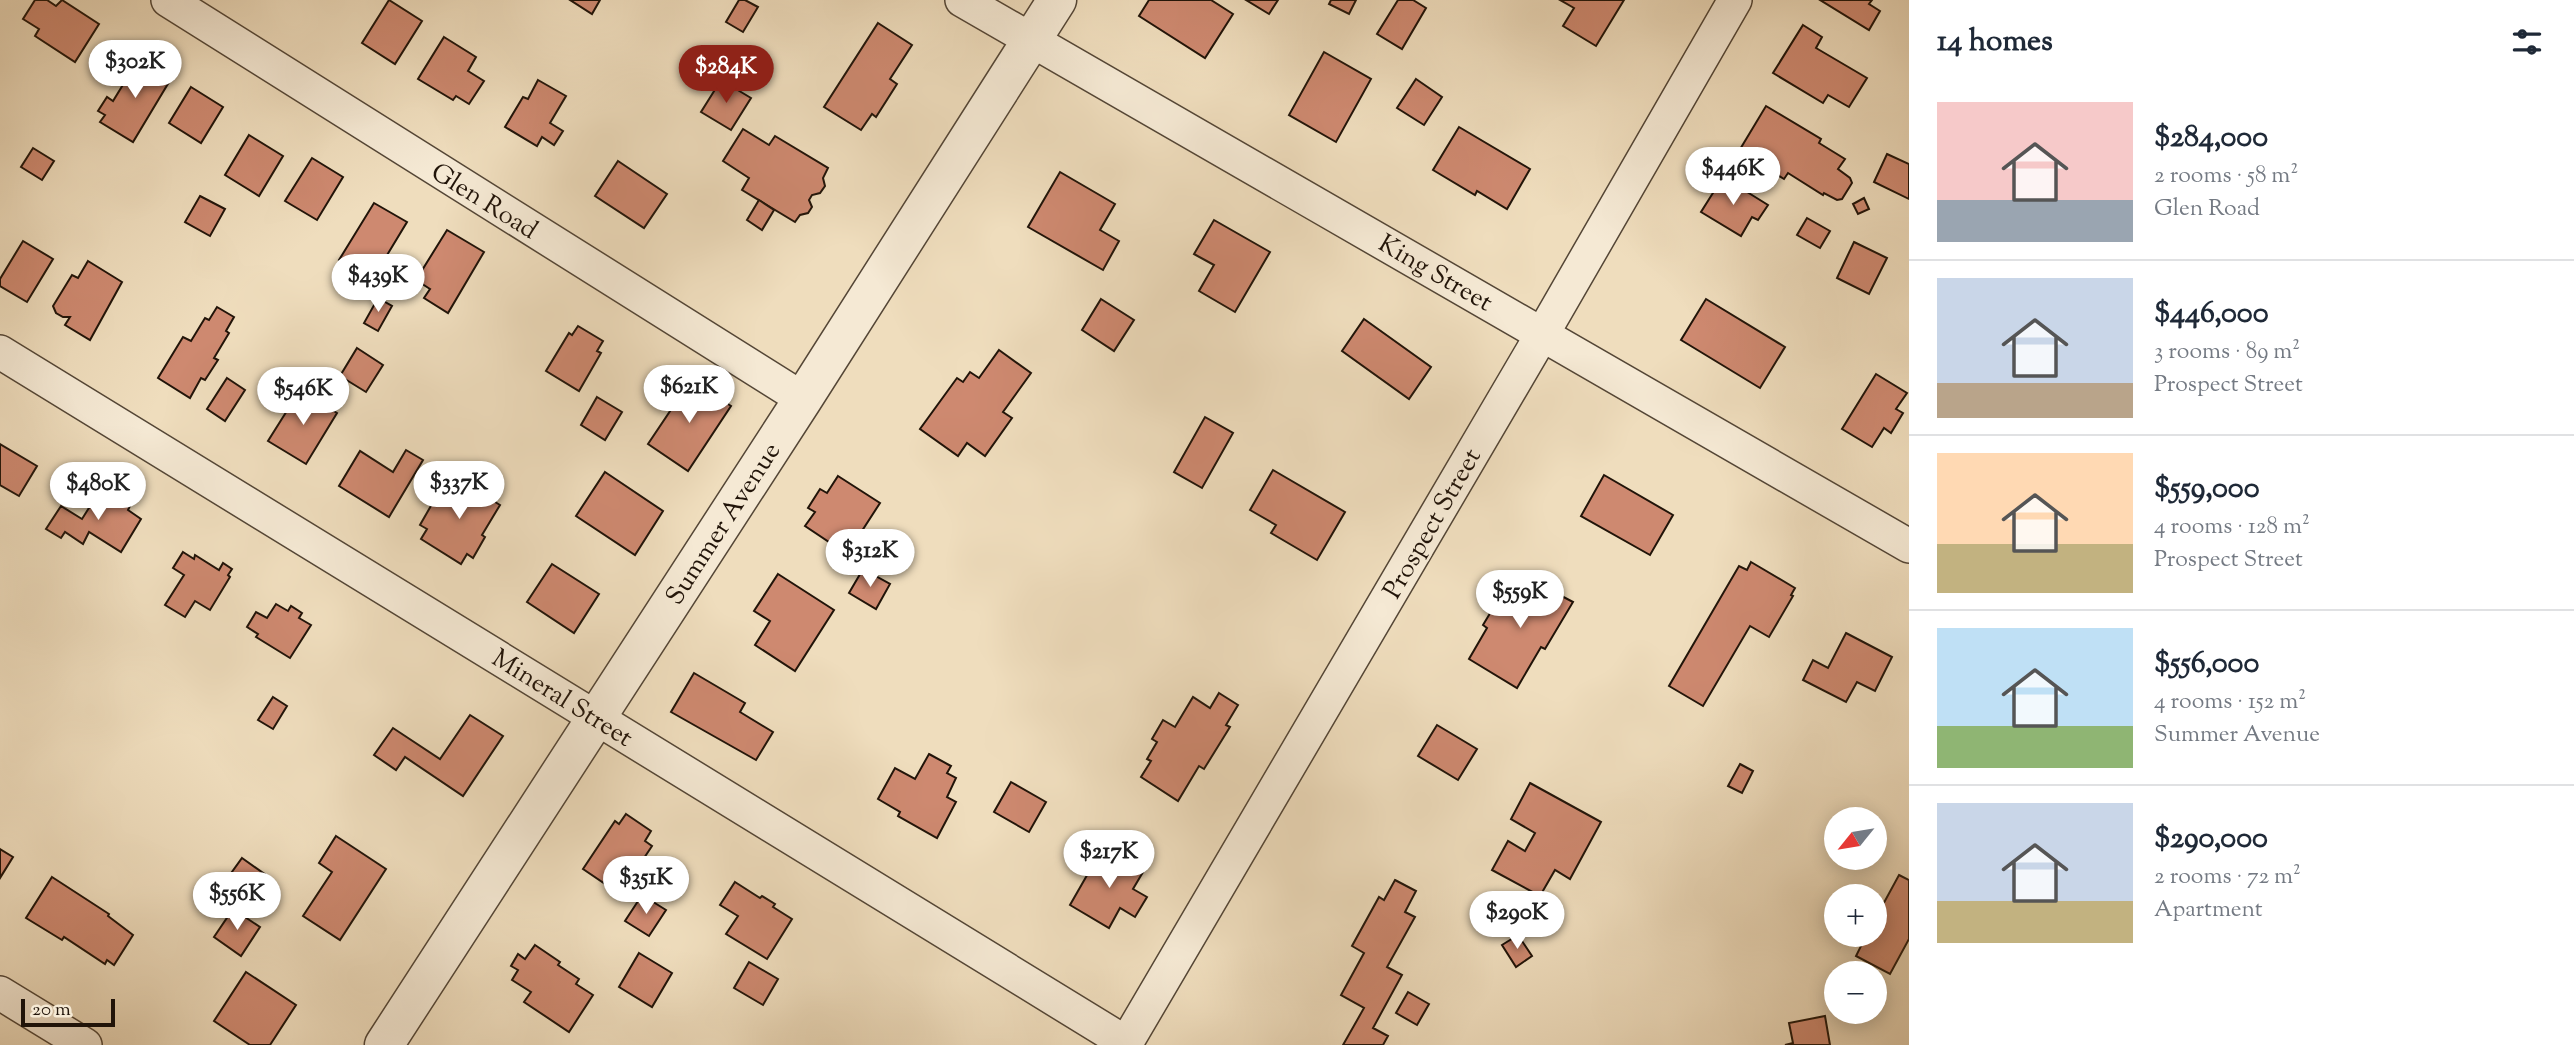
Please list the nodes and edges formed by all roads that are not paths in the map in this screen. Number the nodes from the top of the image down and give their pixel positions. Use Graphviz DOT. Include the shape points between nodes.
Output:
graph roads {
  1 [pos="168,0"];
  2 [pos="962,0"];
  3 [pos="1057,0"];
  4 [pos="1735,0"];
  5 [pos="1032,41"];
  6 [pos="1543,333"];
  7 [pos="0,352"];
  8 [pos="803,399"];
  9 [pos="1909,546"];
  10 [pos="595,716"];
  11 [pos="0,993"];
  12 [pos="1125,1044"];
  13 [pos="85,1045"];
  14 [pos="384,1045"];
  1 -- 8 [label="street, Glen Road"];
  2 -- 5 [label="street, King Street"];
  3 -- 5 [label="street, Summer Avenue"];
  4 -- 6 [label="street, Prospect Street"];
  5 -- 6 [label="street, King Street"];
  5 -- 8 [label="street, Summer Avenue"];
  6 -- 9 [label="street, King Street"];
  6 -- 12 [label="street, Prospect Street"];
  7 -- 10 [label="street, Mineral Street"];
  8 -- 10 [label="street, Summer Avenue"];
  10 -- 12 [label="street, Mineral Street"];
  10 -- 14 [label="street, Summer Avenue"];
  11 -- 13 [label="street"];
}
